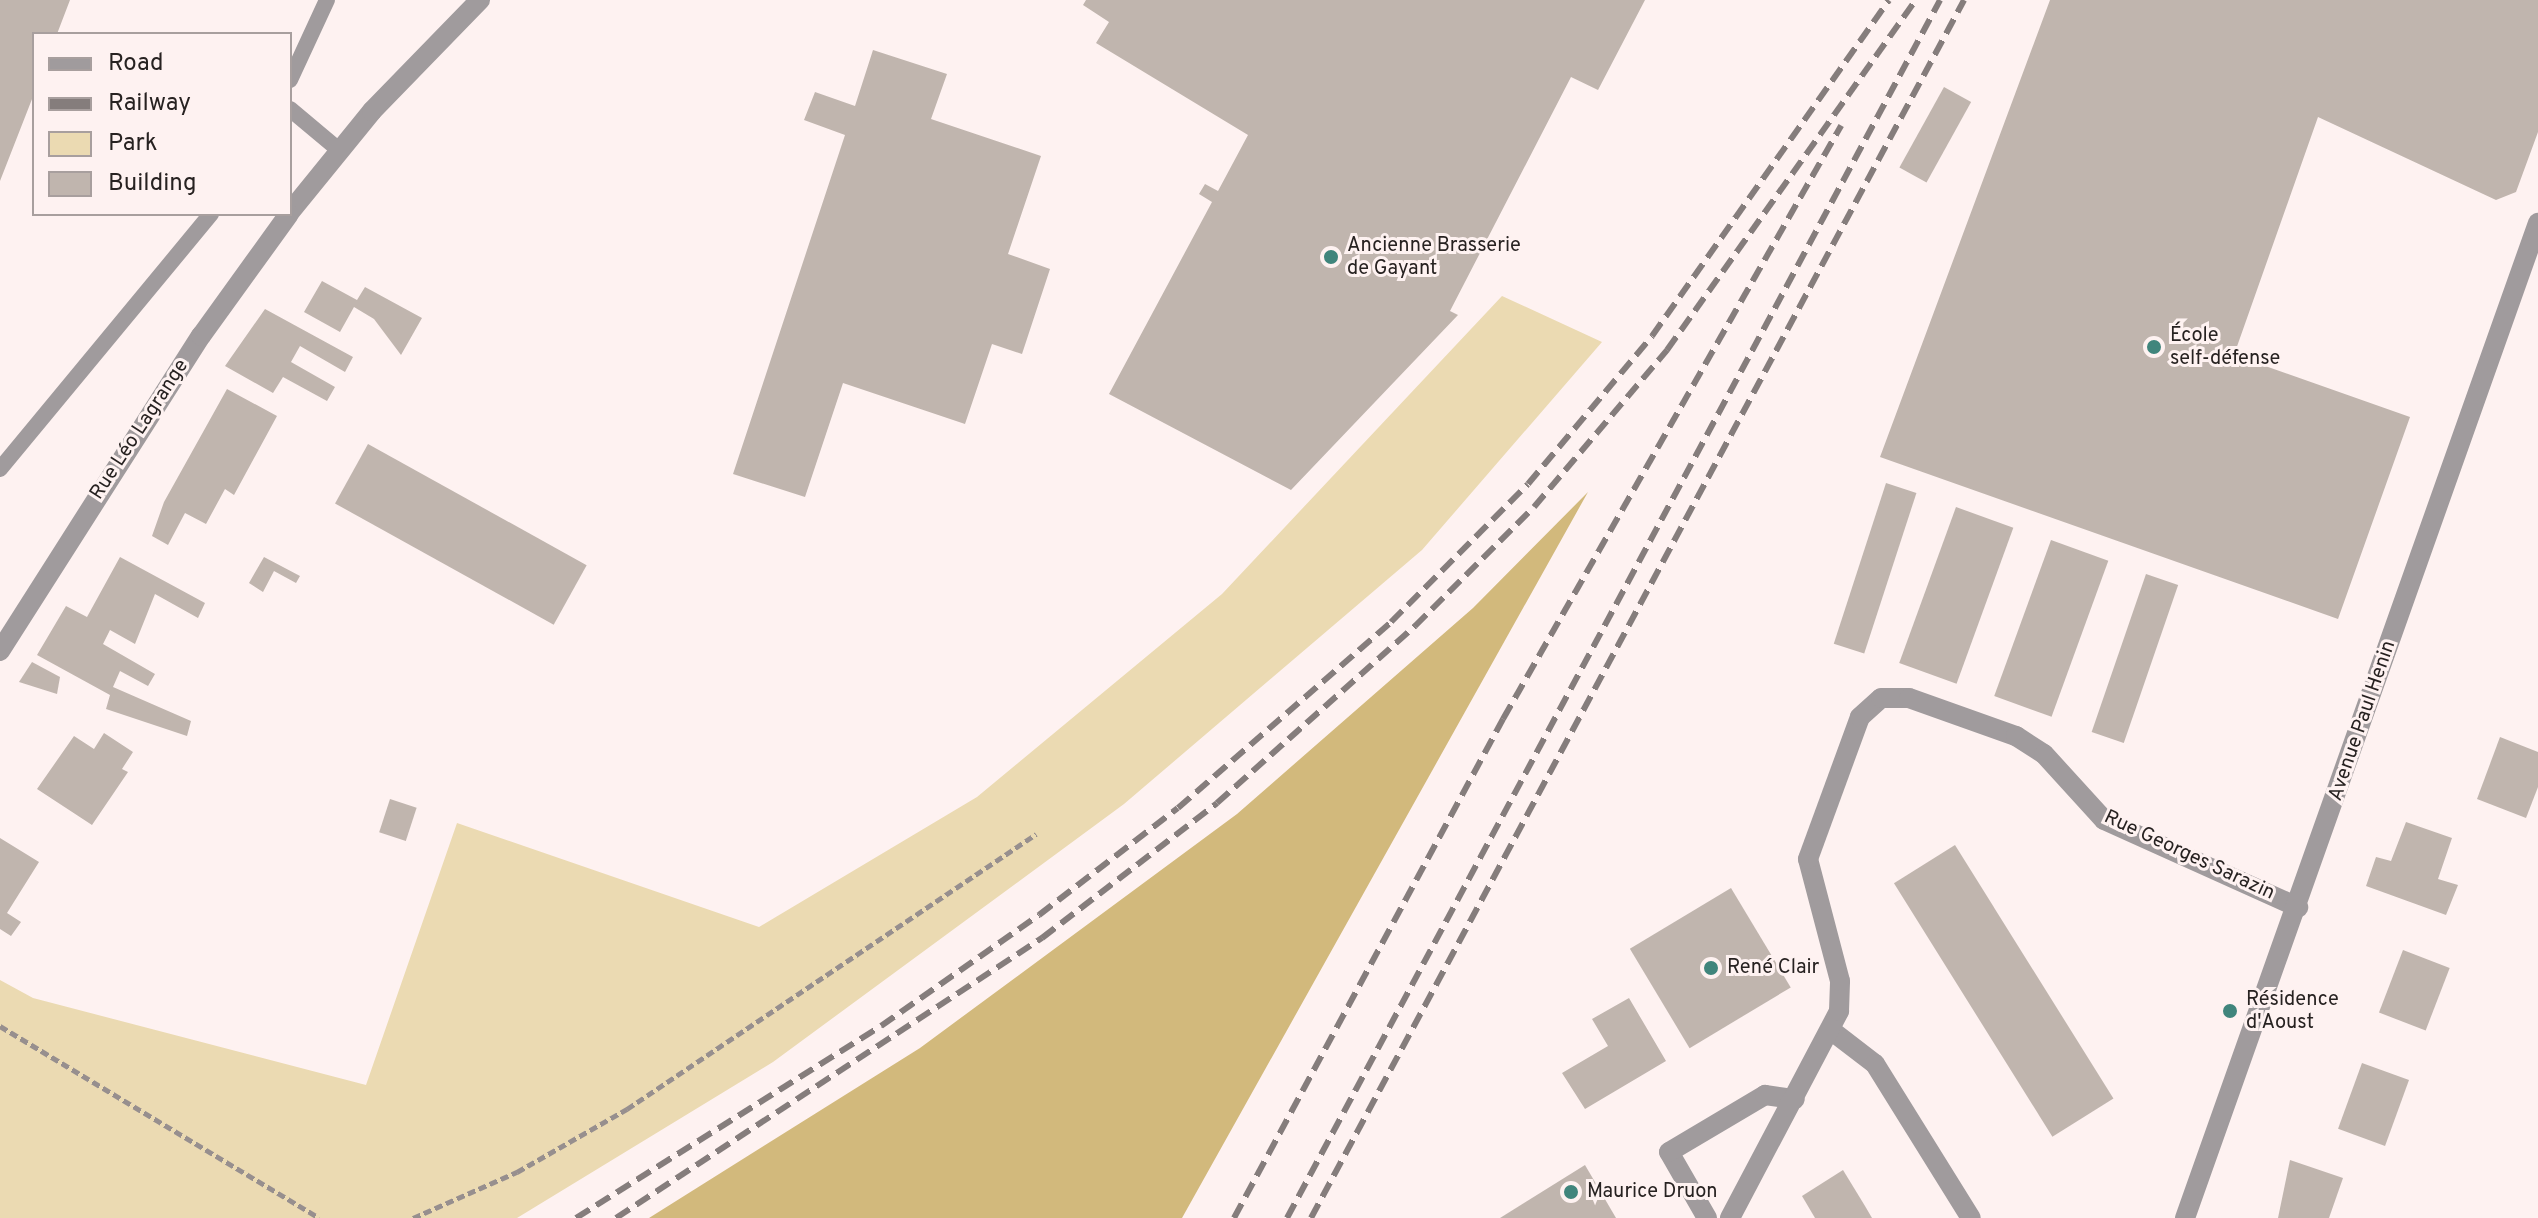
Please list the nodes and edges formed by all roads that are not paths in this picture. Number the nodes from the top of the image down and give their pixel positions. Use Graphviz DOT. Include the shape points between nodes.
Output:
graph roads {
  1 [pos="327,0"];
  2 [pos="480,0"];
  3 [pos="292,76"];
  4 [pos="292,113"];
  5 [pos="339,150"];
  6 [pos="292,209"];
  7 [pos="209,216"];
  8 [pos="287,216"];
  9 [pos="2538,223"];
  10 [pos="0,469"];
  11 [pos="0,651"];
  12 [pos="2298,907"];
  13 [pos="1832,1031"];
  14 [pos="1795,1099"];
  15 [pos="1707,1218"];
  16 [pos="1730,1218"];
  17 [pos="1971,1218"];
  18 [pos="2185,1218"];
  1 -- 3 [label="lane"];
  2 -- 5 [label="street, Rue Léo Lagrange"];
  4 -- 5 [label="lane"];
  5 -- 6 [label="street, Rue Léo Lagrange"];
  7 -- 10 [label="lane"];
  8 -- 11 [label="street, Rue Léo Lagrange" via="192,349"];
  9 -- 12 [label="street, Avenue Paul Henin"];
  12 -- 13 [label="street, Rue Georges Sarazin" via="2104,820 2023,739 1909,698 1881,698 1860,717 1808,859 1840,981"];
  12 -- 18 [label="street, Avenue Paul Henin"];
  13 -- 14 [label="street, Rue Georges Sarazin"];
  13 -- 17 [label="street" via="1875,1064"];
  14 -- 15 [label="street" via="1765,1095 1669,1152"];
  14 -- 16 [label="street, Rue Georges Sarazin"];
}
